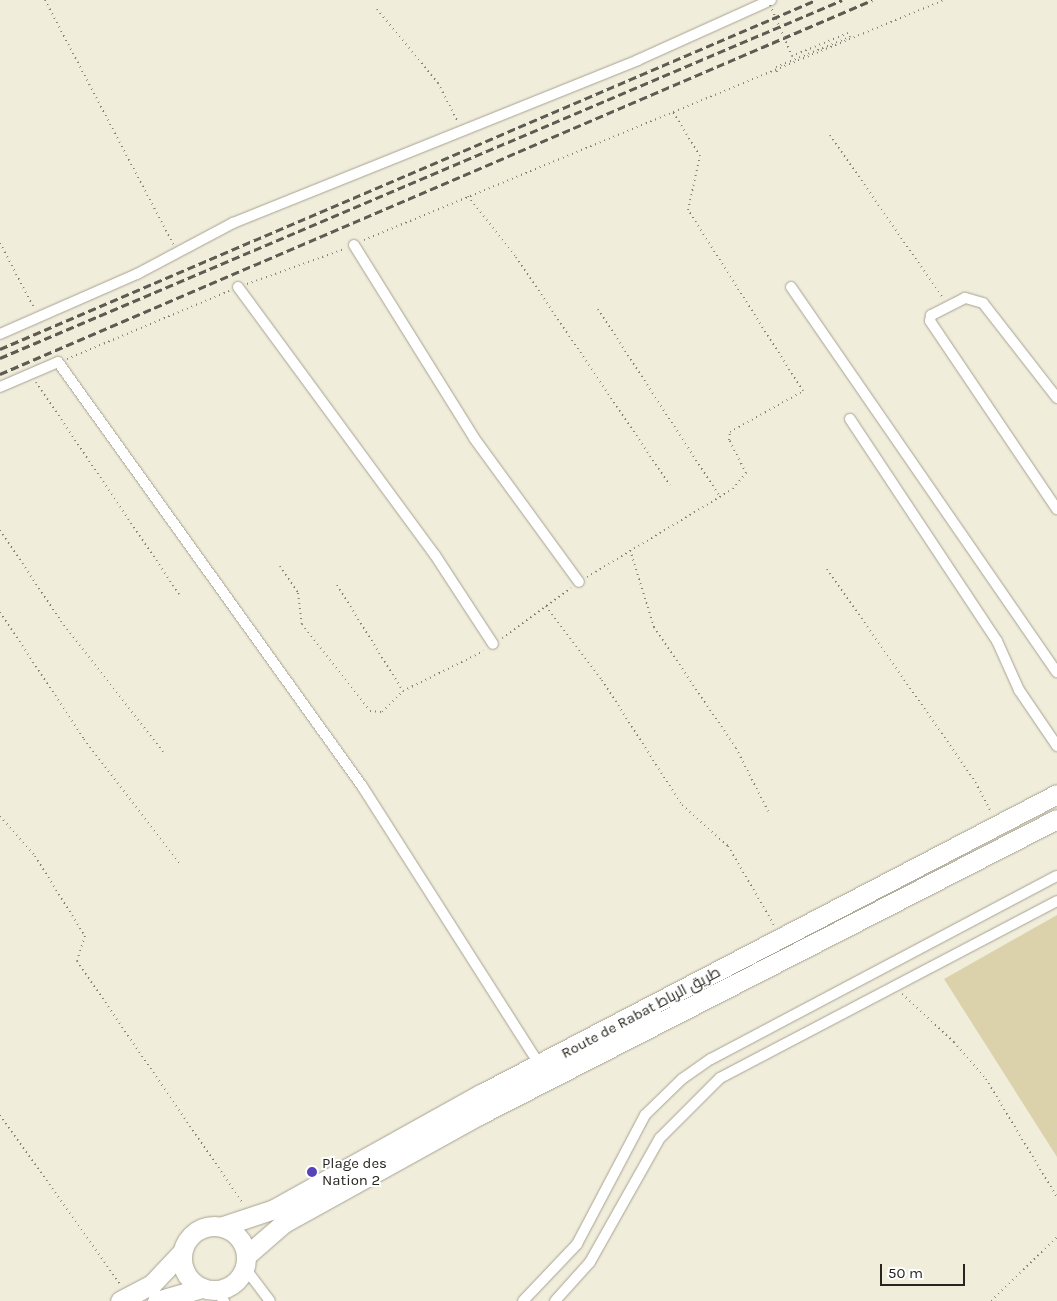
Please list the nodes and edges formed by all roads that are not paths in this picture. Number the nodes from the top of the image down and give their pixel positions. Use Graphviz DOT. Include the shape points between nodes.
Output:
graph roads {
  1 [pos="770,2"];
  2 [pos="354,245"];
  3 [pos="238,287"];
  4 [pos="791,287"];
  5 [pos="0,334"];
  6 [pos="0,387"];
  7 [pos="1057,398"];
  8 [pos="850,419"];
  9 [pos="1057,509"];
  10 [pos="579,582"];
  11 [pos="493,644"];
  12 [pos="1057,672"];
  13 [pos="1057,746"];
  14 [pos="1057,794"];
  15 [pos="1057,819"];
  16 [pos="1057,876"];
  17 [pos="1057,901"];
  18 [pos="540,1065"];
  19 [pos="223,1226"];
  20 [pos="182,1252"];
  21 [pos="246,1262"];
  22 [pos="214,1293"];
  23 [pos="124,1299"];
  24 [pos="157,1301"];
  25 [pos="270,1301"];
  26 [pos="523,1301"];
  27 [pos="555,1301"];
  1 -- 5 [label="street" via="232,223 177,253"];
  2 -- 10 [label="street" via="474,438"];
  3 -- 11 [label="street" via="435,556"];
  4 -- 12 [label="street"];
  6 -- 18 [label="street" via="58,362 362,786"];
  7 -- 9 [label="street" via="989,308 965,298 930,315 930,321"];
  8 -- 13 [label="street" via="998,641 1019,690"];
  14 -- 18 [label="highway, Route de Rabat طريق الرباط"];
  15 -- 21 [label="highway, Route de Rabat طريق الرباط" via="479,1115 284,1223"];
  16 -- 26 [label="street" via="711,1059 682,1079 645,1115 577,1244"];
  17 -- 27 [label="street" via="895,988 743,1064 686,1107 648,1156 590,1262"];
  18 -- 19 [label="highway, Route de Rabat طريق الرباط" via="274,1209"];
  19 -- 20 [label="highway" via="192,1233"];
  19 -- 21 [label="highway" via="240,1237"];
  20 -- 22 [label="highway" via="186,1273"];
  20 -- 23 [label="highway" via="152,1284"];
  21 -- 22 [label="highway" via="234,1284"];
  21 -- 25 [label="street"];
  22 -- 24 [label="highway"];
}
